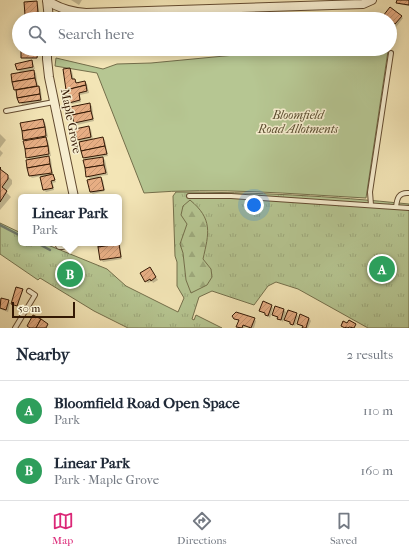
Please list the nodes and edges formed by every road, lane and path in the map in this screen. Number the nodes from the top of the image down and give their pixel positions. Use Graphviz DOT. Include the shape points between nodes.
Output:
graph roads {
  1 [pos="47,0"];
  2 [pos="372,0"];
  3 [pos="48,12"];
  4 [pos="80,12"];
  5 [pos="117,12"];
  6 [pos="47,56"];
  7 [pos="391,56"];
  8 [pos="55,102"];
  9 [pos="6,110"];
  10 [pos="409,193"];
  11 [pos="73,194"];
  12 [pos="189,196"];
  13 [pos="371,205"];
  14 [pos="396,207"];
  15 [pos="409,208"];
  16 [pos="29,291"];
  17 [pos="16,328"];
  1 -- 3 [label="street"];
  1 -- 4 [label="street" via="67,10"];
  2 -- 5 [label="street" via="363,4"];
  6 -- 8 [label="street, Maple Grove"];
  7 -- 13 [label="lane" via="370,192"];
  8 -- 9 [label="lane"];
  8 -- 11 [label="street, Maple Grove"];
  10 -- 14 [label="lane" via="400,195"];
  12 -- 13 [label="lane" via="230,196"];
  13 -- 14 [label="lane"];
  14 -- 15 [label="lane"];
  16 -- 17 [label="lane" via="34,294"];
}
